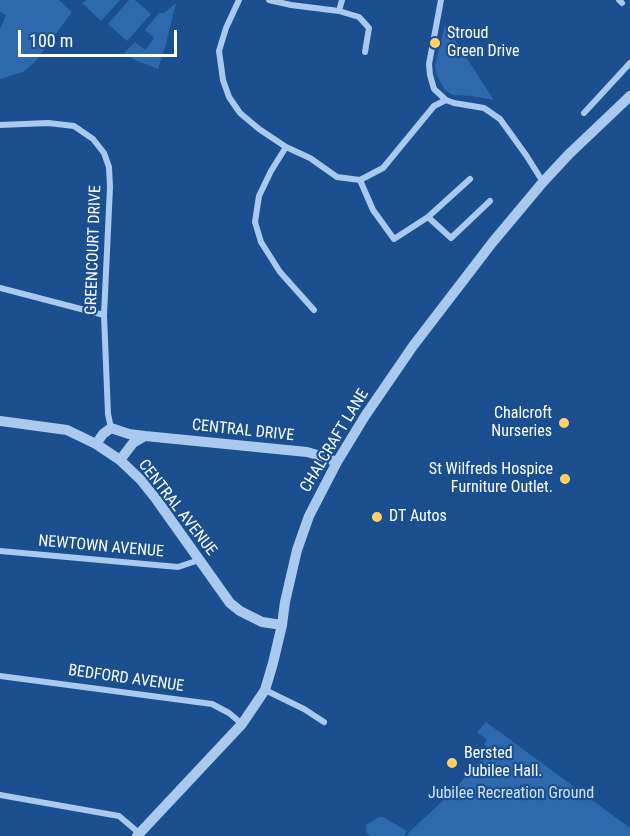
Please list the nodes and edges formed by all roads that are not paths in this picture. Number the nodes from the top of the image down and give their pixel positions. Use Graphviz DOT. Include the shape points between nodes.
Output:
graph roads {
  1 [pos="239,0"];
  2 [pos="268,0"];
  3 [pos="342,0"];
  4 [pos="441,0"];
  5 [pos="339,10"];
  6 [pos="364,52"];
  7 [pos="630,63"];
  8 [pos="630,96"];
  9 [pos="446,100"];
  10 [pos="584,113"];
  11 [pos="0,125"];
  12 [pos="286,147"];
  13 [pos="470,179"];
  14 [pos="360,180"];
  15 [pos="543,182"];
  16 [pos="490,201"];
  17 [pos="428,217"];
  18 [pos="0,288"];
  19 [pos="314,310"];
  20 [pos="105,315"];
  21 [pos="0,421"];
  22 [pos="111,428"];
  23 [pos="129,434"];
  24 [pos="144,436"];
  25 [pos="96,444"];
  26 [pos="130,446"];
  27 [pos="120,460"];
  28 [pos="337,462"];
  29 [pos="0,551"];
  30 [pos="199,560"];
  31 [pos="282,625"];
  32 [pos="0,676"];
  33 [pos="265,690"];
  34 [pos="324,722"];
  35 [pos="242,724"];
  36 [pos="0,795"];
  37 [pos="138,835"];
  1 -- 12 [label="street" via="219,51 223,80 240,113"];
  2 -- 5 [label="street"];
  3 -- 5 [label="street"];
  4 -- 9 [label="street" via="429,64 434,89"];
  5 -- 6 [label="street" via="359,17 369,28"];
  7 -- 10 [label="street"];
  8 -- 15 [label="street, CHALCRAFT LANE"];
  9 -- 14 [label="street" via="434,106 383,168"];
  9 -- 15 [label="street" via="484,108 500,119"];
  11 -- 20 [label="street, GREENCOURT DRIVE" via="74,126 93,139 104,153 110,188"];
  12 -- 14 [label="street" via="337,177"];
  12 -- 19 [label="street" via="260,196 255,222 261,242 280,272"];
  13 -- 17 [label="street"];
  14 -- 17 [label="street" via="373,210 394,240"];
  15 -- 28 [label="street, CHALCRAFT LANE" via="413,346"];
  16 -- 17 [label="street" via="451,238"];
  18 -- 20 [label="street"];
  20 -- 22 [label="street, GREENCOURT DRIVE"];
  21 -- 25 [label="street, CENTRAL AVENUE" via="67,430"];
  22 -- 23 [label="street, CENTRAL DRIVE"];
  22 -- 25 [label="street"];
  23 -- 24 [label="street, CENTRAL DRIVE"];
  23 -- 26 [label="street"];
  24 -- 26 [label="street"];
  24 -- 28 [label="street, CENTRAL DRIVE" via="307,453"];
  25 -- 27 [label="street, CENTRAL AVENUE"];
  26 -- 27 [label="street"];
  27 -- 30 [label="street, CENTRAL AVENUE" via="140,479"];
  28 -- 31 [label="street, CHALCRAFT LANE" via="303,533"];
  29 -- 30 [label="street, NEWTOWN AVENUE" via="178,567"];
  30 -- 31 [label="street, CENTRAL AVENUE" via="240,611 262,622"];
  31 -- 33 [label="street, CHALCRAFT LANE"];
  32 -- 35 [label="street, BEDFORD AVENUE" via="212,704"];
  33 -- 34 [label="street"];
  33 -- 35 [label="street, CHALCRAFT LANE"];
  35 -- 37 [label="street, CHALCRAFT LANE"];
  36 -- 37 [label="street" via="119,816"];
}
